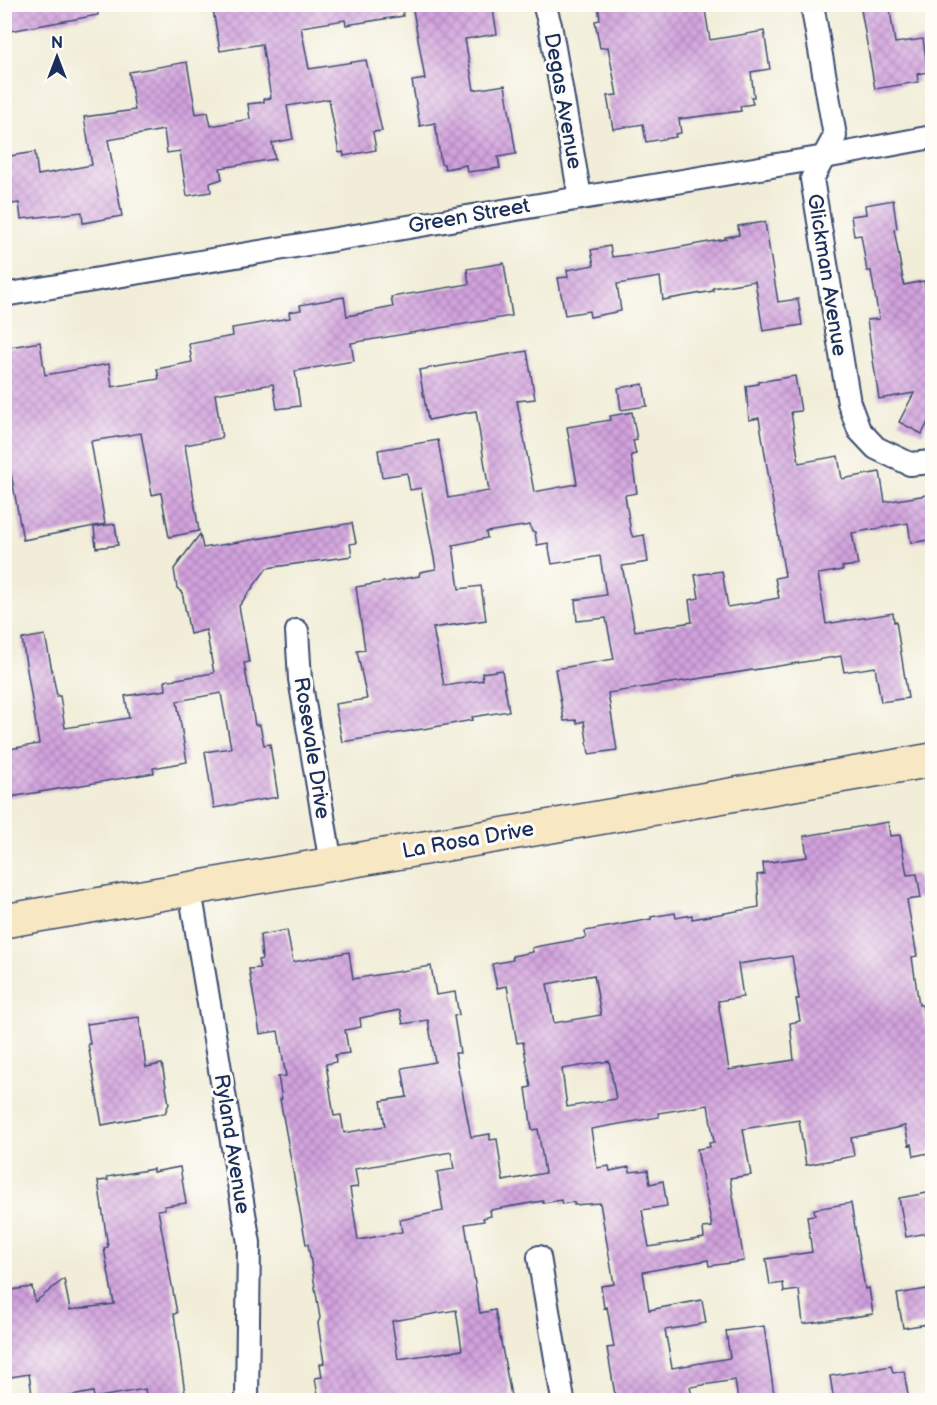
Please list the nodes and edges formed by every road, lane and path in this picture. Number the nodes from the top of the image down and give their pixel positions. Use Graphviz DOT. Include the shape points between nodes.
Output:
graph roads {
  1 [pos="544,4"];
  2 [pos="812,4"];
  3 [pos="933,137"];
  4 [pos="825,157"];
  5 [pos="580,198"];
  6 [pos="4,295"];
  7 [pos="933,462"];
  8 [pos="297,631"];
  9 [pos="933,760"];
  10 [pos="331,864"];
  11 [pos="190,890"];
  12 [pos="4,921"];
  13 [pos="539,1257"];
  14 [pos="247,1401"];
  15 [pos="564,1401"];
  1 -- 5 [label="street, Degas Avenue"];
  2 -- 4 [label="street, Glickman Avenue" via="835,136"];
  3 -- 4 [label="street, Green Street"];
  4 -- 5 [label="street, Green Street"];
  4 -- 7 [label="street, Glickman Avenue" via="812,179 849,403 859,430 876,448 910,464"];
  5 -- 6 [label="street, Green Street"];
  8 -- 10 [label="street, Rosevale Drive" via="300,679"];
  9 -- 10 [label="street, La Rosa Drive"];
  10 -- 11 [label="street, La Rosa Drive"];
  11 -- 12 [label="street, La Rosa Drive"];
  11 -- 14 [label="street, Ryland Avenue" via="249,1243"];
  13 -- 15 [label="street"];
}
